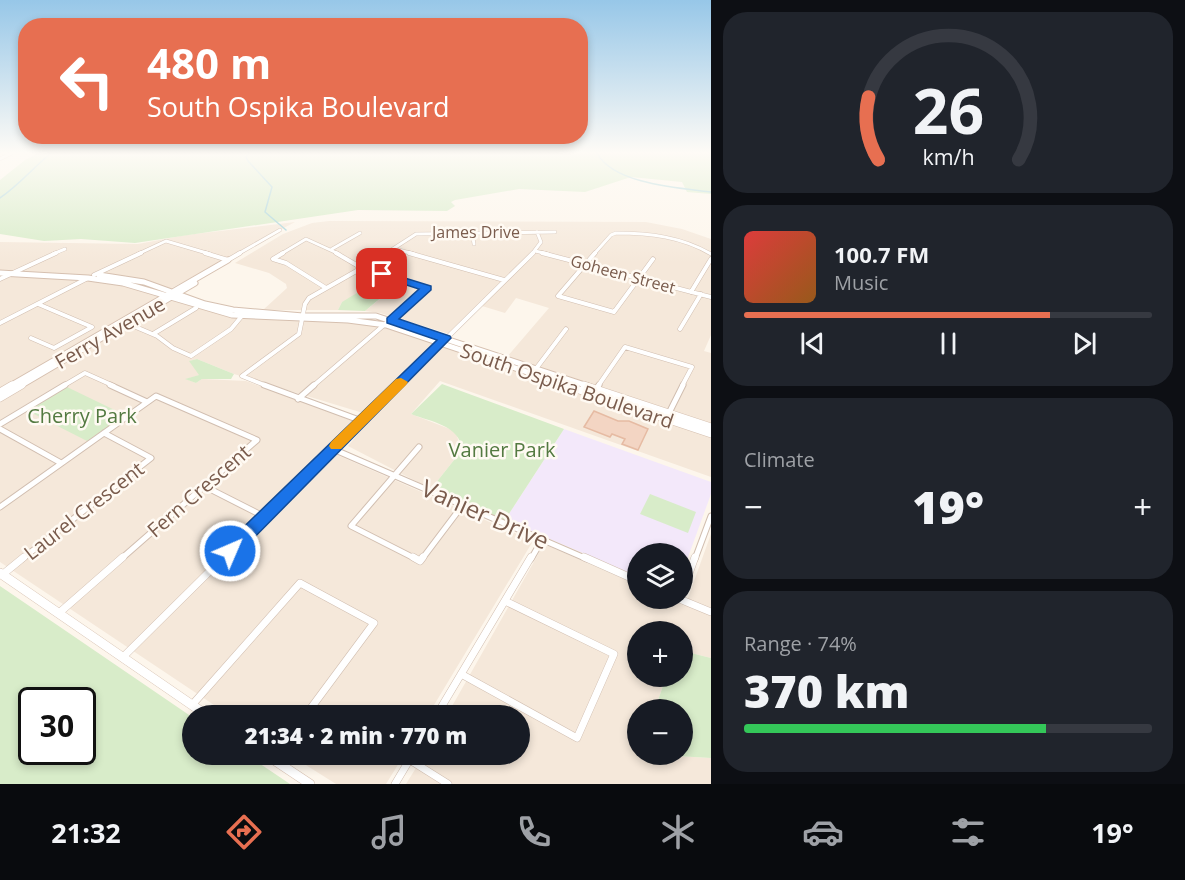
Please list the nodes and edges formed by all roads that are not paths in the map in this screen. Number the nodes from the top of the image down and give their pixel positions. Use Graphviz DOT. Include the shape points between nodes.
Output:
graph roads {
  1 [pos="280,230"];
  2 [pos="472,232"];
  3 [pos="537,232"];
  4 [pos="555,232"];
  5 [pos="360,233"];
  6 [pos="474,244"];
  7 [pos="65,249"];
  8 [pos="332,249"];
  9 [pos="395,249"];
  10 [pos="535,250"];
  11 [pos="711,254"];
  12 [pos="653,259"];
  13 [pos="711,259"];
  14 [pos="228,260"];
  15 [pos="586,264"];
  16 [pos="360,267"];
  17 [pos="19,270"];
  18 [pos="0,271"];
  19 [pos="13,273"];
  20 [pos="94,275"];
  21 [pos="88,278"];
  22 [pos="639,278"];
  23 [pos="0,279"];
  24 [pos="504,280"];
  25 [pos="326,288"];
  26 [pos="691,292"];
  27 [pos="700,294"];
  28 [pos="171,295"];
  29 [pos="711,297"];
  30 [pos="39,304"];
  31 [pos="196,308"];
  32 [pos="242,317"];
  33 [pos="302,318"];
  34 [pos="124,322"];
  35 [pos="388,322"];
  36 [pos="0,324"];
  37 [pos="566,329"];
  38 [pos="680,330"];
  39 [pos="153,334"];
  40 [pos="32,338"];
  41 [pos="443,340"];
  42 [pos="533,371"];
  43 [pos="0,392"];
  44 [pos="595,392"];
  45 [pos="0,398"];
  46 [pos="298,399"];
  47 [pos="147,402"];
  48 [pos="669,413"];
  49 [pos="362,421"];
  50 [pos="0,424"];
  51 [pos="711,427"];
  52 [pos="0,429"];
  53 [pos="104,433"];
  54 [pos="711,435"];
  55 [pos="419,447"];
  56 [pos="333,448"];
  57 [pos="61,464"];
  58 [pos="394,475"];
  59 [pos="204,486"];
  60 [pos="462,506"];
  61 [pos="0,507"];
  62 [pos="711,516"];
  63 [pos="265,517"];
  64 [pos="542,540"];
  65 [pos="693,563"];
  66 [pos="1,574"];
  67 [pos="627,576"];
  68 [pos="505,602"];
  69 [pos="693,603"];
  70 [pos="711,612"];
  71 [pos="59,614"];
  72 [pos="123,657"];
  73 [pos="461,674"];
  74 [pos="192,705"];
  75 [pos="313,705"];
  76 [pos="443,705"];
  77 [pos="284,765"];
  78 [pos="406,765"];
  79 [pos="422,765"];
  80 [pos="310,784"];
  81 [pos="395,784"];
  82 [pos="448,784"];
  1 -- 14 [label="street, Ferry Avenue"];
  2 -- 3 [label="street, James Drive"];
  2 -- 6 [label="street"];
  2 -- 9 [label="street, James Drive" via="416,234"];
  3 -- 4 [label="street, James Drive"];
  3 -- 10 [label="street" via="541,242"];
  5 -- 8 [label="street"];
  7 -- 17 [label="street"];
  8 -- 16 [label="street"];
  8 -- 25 [label="street" via="306,239 273,259"];
  9 -- 16 [label="street, James Drive"];
  9 -- 24 [label="street"];
  10 -- 15 [label="street, Goheen Street"];
  10 -- 24 [label="street"];
  11 -- 15 [label="street" via="669,238 616,233"];
  12 -- 22 [label="street"];
  13 -- 26 [label="street"];
  14 -- 20 [label="street" via="166,241"];
  14 -- 28 [label="main road, Ferry Avenue"];
  15 -- 22 [label="street, Goheen Street"];
  15 -- 22 [label="street" via="558,296 614,312"];
  16 -- 25 [label="street, James Drive"];
  16 -- 35 [label="street" via="427,288"];
  17 -- 18 [label="main road, South Ospika Boulevard"];
  17 -- 19 [label="street"];
  17 -- 20 [label="main road, South Ospika Boulevard"];
  18 -- 19 [label="main road, South Ospika Boulevard"];
  19 -- 21 [label="main road, South Ospika Boulevard"];
  19 -- 23 [label="street"];
  20 -- 28 [label="main road, South Ospika Boulevard" via="144,282"];
  21 -- 28 [label="main road, South Ospika Boulevard"];
  21 -- 30 [label="street"];
  22 -- 26 [label="street, Goheen Street"];
  24 -- 41 [label="street"];
  25 -- 33 [label="street, James Drive" via="304,304"];
  26 -- 27 [label="street, Goheen Street"];
  27 -- 29 [label="street, Goheen Street"];
  27 -- 38 [label="street"];
  28 -- 31 [label="main road, South Ospika Boulevard"];
  28 -- 33 [label="main road, South Ospika Boulevard" via="233,310"];
  28 -- 34 [label="main road, Ferry Avenue"];
  30 -- 36 [label="street"];
  30 -- 40 [label="street, Ferry Avenue" via="92,327 54,348"];
  31 -- 32 [label="main road, South Ospika Boulevard"];
  31 -- 39 [label="street"];
  32 -- 33 [label="main road, South Ospika Boulevard"];
  32 -- 39 [label="street" via="191,356"];
  33 -- 35 [label="main road, South Ospika Boulevard"];
  33 -- 46 [label="street, James Drive" via="299,334 242,376"];
  34 -- 39 [label="street"];
  34 -- 43 [label="main road, Ferry Avenue"];
  34 -- 45 [label="main road, Ferry Avenue"];
  35 -- 41 [label="main road, South Ospika Boulevard"];
  35 -- 46 [label="street"];
  37 -- 42 [label="street"];
  41 -- 42 [label="main road, South Ospika Boulevard"];
  41 -- 49 [label="street"];
  42 -- 44 [label="main road, South Ospika Boulevard"];
  44 -- 48 [label="main road, South Ospika Boulevard"];
  44 -- 48 [label="street" via="625,347 692,367"];
  44 -- 54 [label="main road, South Ospika Boulevard"];
  46 -- 49 [label="street"];
  47 -- 50 [label="street" via="85,373"];
  47 -- 53 [label="street"];
  47 -- 59 [label="street, Fern Crescent" via="156,396 257,440"];
  48 -- 51 [label="main road, South Ospika Boulevard"];
  49 -- 56 [label="street"];
  52 -- 57 [label="street"];
  53 -- 57 [label="street"];
  53 -- 66 [label="street, Laurel Crescent" via="151,458"];
  55 -- 58 [label="street"];
  56 -- 58 [label="street, Vanier Drive"];
  56 -- 63 [label="street"];
  57 -- 61 [label="street"];
  58 -- 60 [label="street, Vanier Drive"];
  58 -- 60 [label="street" via="351,526 420,561"];
  59 -- 63 [label="street"];
  59 -- 71 [label="street, Fern Crescent"];
  60 -- 64 [label="street, Vanier Drive"];
  62 -- 65 [label="street"];
  63 -- 72 [label="street"];
  64 -- 67 [label="street, Vanier Drive"];
  64 -- 68 [label="street"];
  66 -- 71 [label="main road"];
  68 -- 73 [label="street"];
  68 -- 73 [label="street" via="614,654 577,738"];
  69 -- 70 [label="street"];
  71 -- 72 [label="main road"];
  72 -- 74 [label="main road"];
  73 -- 76 [label="street"];
  74 -- 75 [label="street" via="300,583 374,623"];
  77 -- 80 [label="main road"];
  78 -- 81 [label="street"];
  79 -- 82 [label="street"];
}
